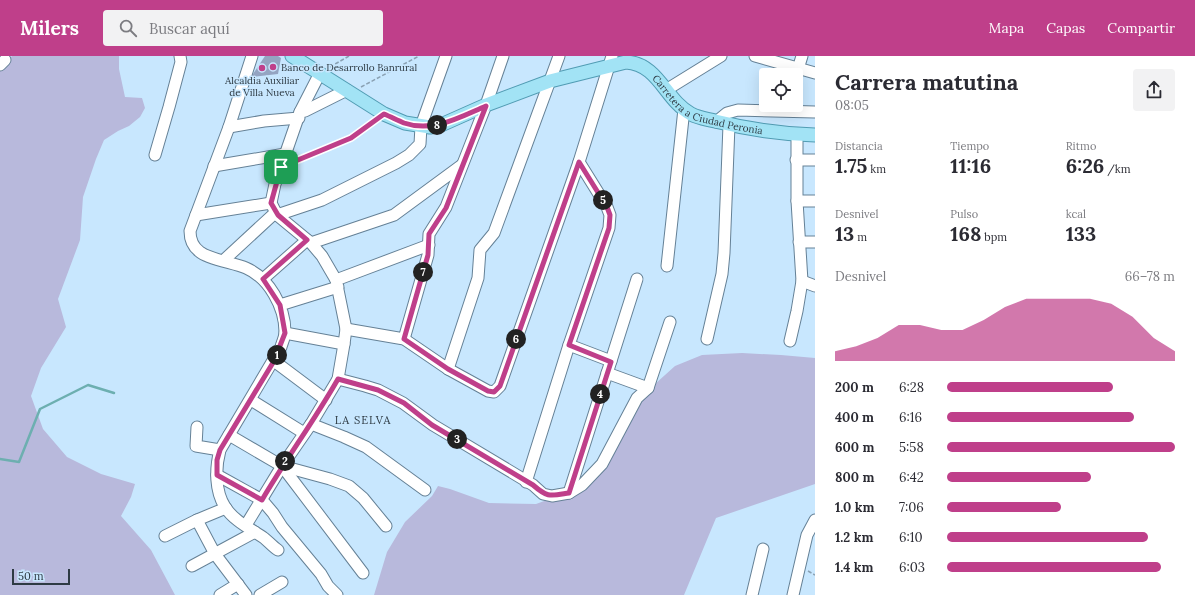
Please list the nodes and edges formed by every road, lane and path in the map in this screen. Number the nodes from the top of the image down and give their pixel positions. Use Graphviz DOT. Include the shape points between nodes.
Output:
graph roads {
  1 [pos="180,56"];
  2 [pos="252,56"];
  3 [pos="292,56"];
  4 [pos="349,56"];
  5 [pos="419,56"];
  6 [pos="446,56"];
  7 [pos="503,56"];
  8 [pos="559,56"];
  9 [pos="721,56"];
  10 [pos="755,56"];
  11 [pos="802,56"];
  12 [pos="610,61"];
  13 [pos="795,68"];
  14 [pos="798,68"];
  15 [pos="803,70"];
  16 [pos="320,73"];
  17 [pos="815,73"];
  18 [pos="550,81"];
  19 [pos="666,90"];
  20 [pos="349,91"];
  21 [pos="486,106"];
  22 [pos="684,109"];
  23 [pos="815,112"];
  24 [pos="384,114"];
  25 [pos="299,115"];
  26 [pos="723,123"];
  27 [pos="421,126"];
  28 [pos="229,127"];
  29 [pos="797,135"];
  30 [pos="815,135"];
  31 [pos="285,154"];
  32 [pos="155,155"];
  33 [pos="796,160"];
  34 [pos="815,160"];
  35 [pos="579,162"];
  36 [pos="462,165"];
  37 [pos="214,166"];
  38 [pos="281,167"];
  39 [pos="797,201"];
  40 [pos="815,201"];
  41 [pos="275,210"];
  42 [pos="196,215"];
  43 [pos="309,242"];
  44 [pos="799,242"];
  45 [pos="815,242"];
  46 [pos="429,245"];
  47 [pos="224,260"];
  48 [pos="667,266"];
  49 [pos="263,279"];
  50 [pos="638,279"];
  51 [pos="802,281"];
  52 [pos="337,284"];
  53 [pos="815,286"];
  54 [pos="280,305"];
  55 [pos="670,322"];
  56 [pos="346,329"];
  57 [pos="285,333"];
  58 [pos="404,339"];
  59 [pos="707,339"];
  60 [pos="790,341"];
  61 [pos="344,344"];
  62 [pos="569,345"];
  63 [pos="274,361"];
  64 [pos="611,362"];
  65 [pos="448,369"];
  66 [pos="607,373"];
  67 [pos="338,379"];
  68 [pos="648,388"];
  69 [pos="251,400"];
  70 [pos="326,400"];
  71 [pos="197,427"];
  72 [pos="308,428"];
  73 [pos="229,434"];
  74 [pos="220,450"];
  75 [pos="282,466"];
  76 [pos="217,475"];
  77 [pos="526,482"];
  78 [pos="425,490"];
  79 [pos="569,493"];
  80 [pos="262,500"];
  81 [pos="226,508"];
  82 [pos="197,520"];
  83 [pos="815,521"];
  84 [pos="246,525"];
  85 [pos="386,526"];
  86 [pos="255,532"];
  87 [pos="165,536"];
  88 [pos="763,549"];
  89 [pos="278,550"];
  90 [pos="215,554"];
  91 [pos="192,566"];
  92 [pos="362,573"];
  93 [pos="282,582"];
  94 [pos="238,584"];
  95 [pos="220,595"];
  96 [pos="246,595"];
  97 [pos="260,595"];
  98 [pos="337,595"];
  99 [pos="752,595"];
  100 [pos="793,595"];
  1 -- 32 [label="street"];
  2 -- 28 [label="street"];
  3 -- 16 [label="main road, Carretera a Ciudad Peronia"];
  4 -- 16 [label="path"];
  5 -- 20 [label="path"];
  6 -- 27 [label="street"];
  7 -- 21 [label="street"];
  8 -- 18 [label="street"];
  9 -- 19 [label="street"];
  10 -- 13 [label="street"];
  11 -- 14 [label="street"];
  12 -- 18 [label="main road, Carretera a Ciudad Peronia"];
  12 -- 19 [label="main road, Carretera a Ciudad Peronia" via="633,62 643,66 653,72"];
  12 -- 35 [label="street"];
  15 -- 17 [label="street"];
  16 -- 20 [label="main road, Carretera a Ciudad Peronia"];
  16 -- 25 [label="street"];
  18 -- 21 [label="main road, Carretera a Ciudad Peronia"];
  18 -- 65 [label="street" via="494,233 480,250 478,278"];
  19 -- 22 [label="main road, Carretera a Ciudad Peronia"];
  20 -- 24 [label="main road, Carretera a Ciudad Peronia"];
  20 -- 25 [label="street"];
  21 -- 27 [label="main road, Carretera a Ciudad Peronia" via="441,125"];
  21 -- 36 [label="street"];
  22 -- 26 [label="main road, Carretera a Ciudad Peronia" via="691,114"];
  22 -- 48 [label="street"];
  23 -- 26 [label="street" via="738,110 727,113"];
  24 -- 27 [label="main road, Carretera a Ciudad Peronia" via="405,123"];
  24 -- 38 [label="path" via="351,138"];
  25 -- 28 [label="street"];
  25 -- 31 [label="street"];
  26 -- 29 [label="main road, Carretera a Ciudad Peronia"];
  26 -- 59 [label="street" via="722,274"];
  27 -- 41 [label="street" via="420,144 403,159 322,200"];
  28 -- 37 [label="street"];
  29 -- 30 [label="main road, Carretera a Ciudad Peronia"];
  29 -- 33 [label="street"];
  31 -- 37 [label="street"];
  31 -- 38 [label="street"];
  33 -- 34 [label="street"];
  33 -- 39 [label="street"];
  35 -- 62 [label="street" via="610,215 609,228"];
  35 -- 65 [label="street" via="500,386 494,392 488,391"];
  36 -- 43 [label="street" via="394,215"];
  36 -- 46 [label="street" via="446,208 429,234"];
  37 -- 42 [label="street"];
  38 -- 41 [label="street"];
  39 -- 40 [label="street"];
  39 -- 44 [label="street"];
  41 -- 42 [label="street"];
  41 -- 43 [label="street"];
  41 -- 47 [label="street"];
  42 -- 47 [label="street" via="190,231 195,247 203,255"];
  43 -- 49 [label="street"];
  43 -- 52 [label="street" via="322,256"];
  44 -- 45 [label="street"];
  44 -- 51 [label="street"];
  46 -- 52 [label="street"];
  46 -- 58 [label="street"];
  47 -- 49 [label="street" via="247,268"];
  49 -- 54 [label="street"];
  50 -- 64 [label="street"];
  51 -- 53 [label="street"];
  51 -- 60 [label="street"];
  52 -- 54 [label="street"];
  52 -- 56 [label="street"];
  54 -- 57 [label="street"];
  55 -- 68 [label="street"];
  56 -- 58 [label="street"];
  56 -- 61 [label="street"];
  57 -- 61 [label="street"];
  57 -- 63 [label="street"];
  58 -- 65 [label="street"];
  61 -- 67 [label="street"];
  62 -- 64 [label="street"];
  62 -- 77 [label="street"];
  63 -- 69 [label="street"];
  63 -- 70 [label="street"];
  64 -- 66 [label="street"];
  66 -- 68 [label="street"];
  66 -- 79 [label="street"];
  67 -- 70 [label="street"];
  67 -- 77 [label="street" via="378,390 404,403 432,425"];
  68 -- 79 [label="street" via="637,398 602,464 582,485"];
  69 -- 72 [label="street"];
  69 -- 73 [label="street"];
  70 -- 72 [label="street"];
  71 -- 74 [label="street" via="196,446"];
  72 -- 75 [label="street"];
  72 -- 78 [label="street" via="344,437 366,447"];
  73 -- 74 [label="street"];
  73 -- 75 [label="street"];
  74 -- 76 [label="street"];
  75 -- 80 [label="street"];
  75 -- 85 [label="street" via="349,486 363,498"];
  75 -- 92 [label="street"];
  76 -- 80 [label="street"];
  76 -- 81 [label="street" via="218,490"];
  77 -- 79 [label="street" via="543,494 552,496"];
  80 -- 84 [label="street"];
  80 -- 98 [label="street"];
  81 -- 82 [label="street"];
  81 -- 84 [label="street"];
  82 -- 87 [label="street"];
  82 -- 90 [label="street"];
  83 -- 100 [label="street" via="807,535"];
  84 -- 86 [label="street"];
  86 -- 89 [label="street"];
  86 -- 90 [label="street"];
  88 -- 99 [label="street"];
  90 -- 91 [label="street"];
  90 -- 94 [label="street"];
  93 -- 97 [label="street"];
  94 -- 95 [label="street"];
  94 -- 96 [label="street"];
}
